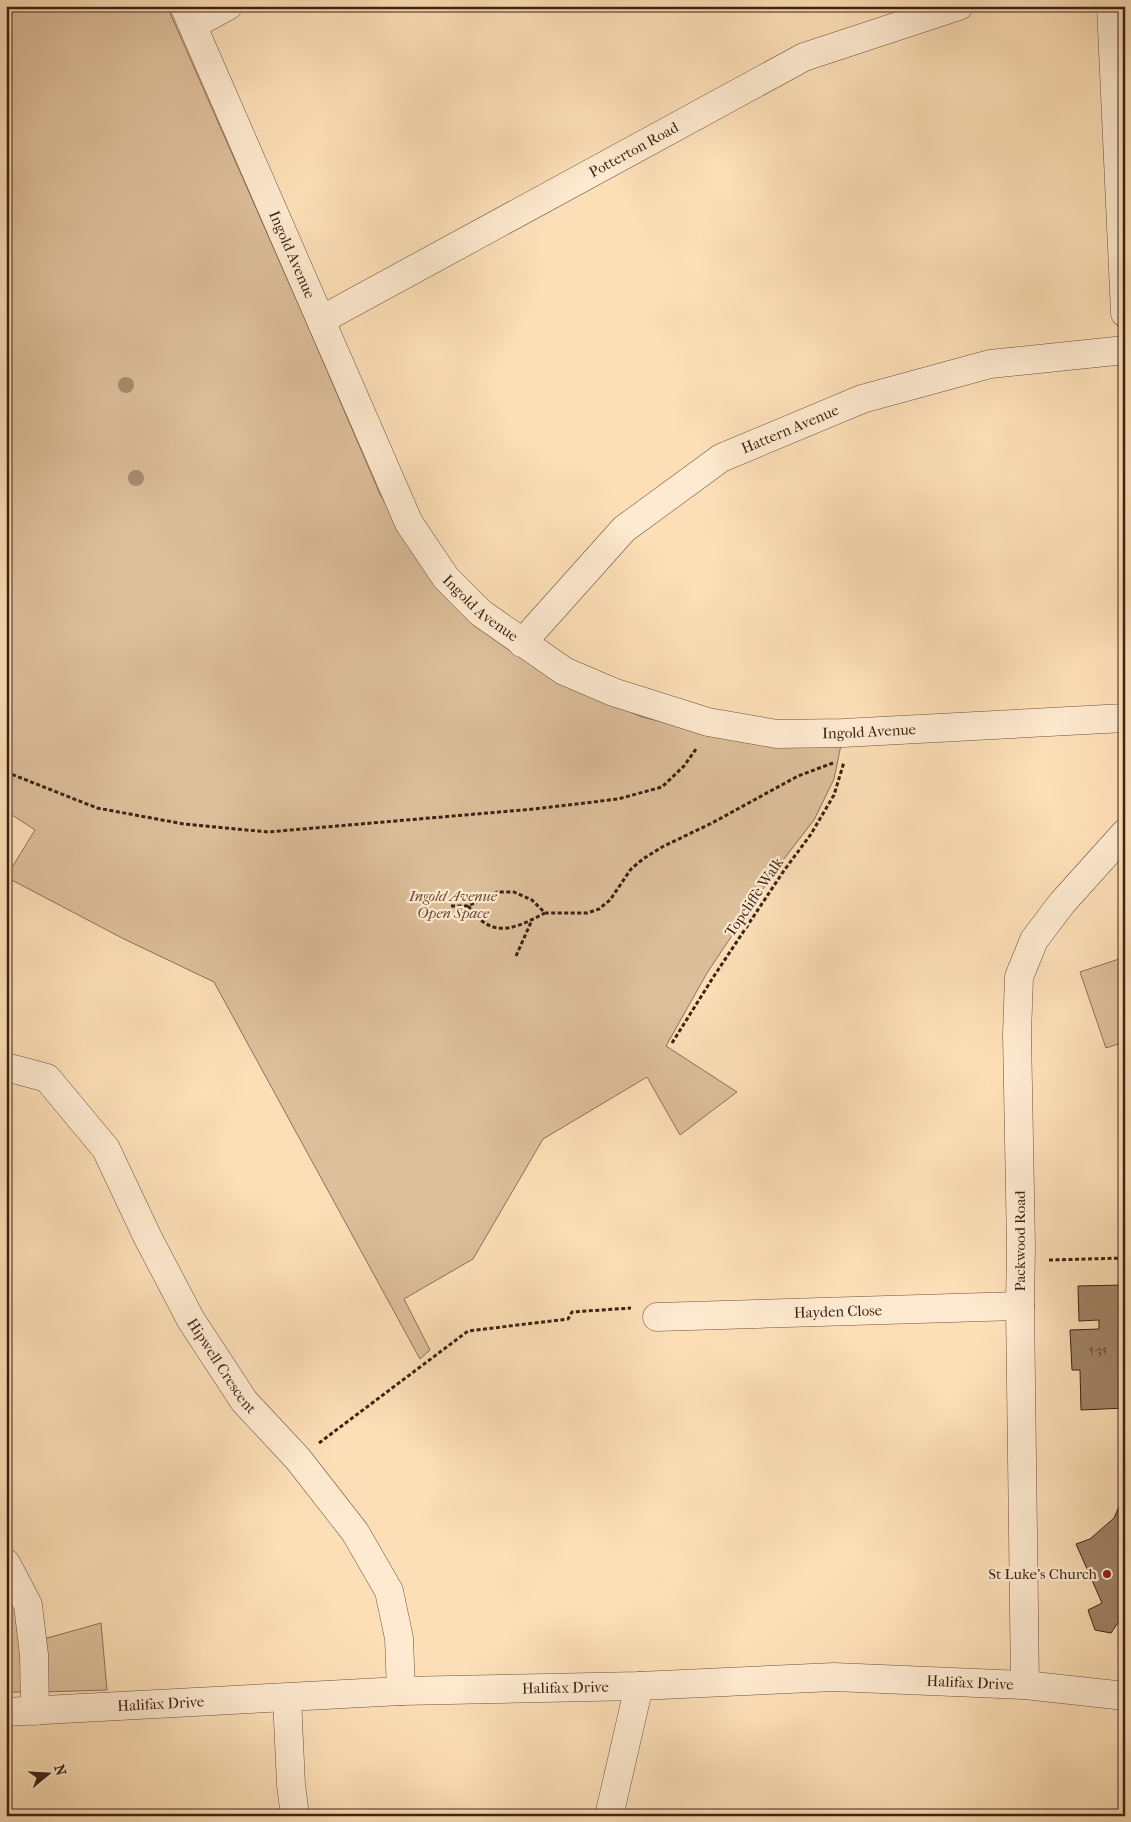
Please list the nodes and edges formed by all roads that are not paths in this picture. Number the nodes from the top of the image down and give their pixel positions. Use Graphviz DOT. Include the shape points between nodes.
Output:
graph roads {
  1 [pos="228,6"];
  2 [pos="959,6"];
  3 [pos="1111,6"];
  4 [pos="188,16"];
  5 [pos="1125,313"];
  6 [pos="321,320"];
  7 [pos="1125,350"];
  8 [pos="522,643"];
  9 [pos="1125,718"];
  10 [pos="1125,833"];
  11 [pos="6,1067"];
  12 [pos="1020,1306"];
  13 [pos="657,1317"];
  14 [pos="6,1563"];
  15 [pos="1026,1685"];
  16 [pos="639,1686"];
  17 [pos="400,1691"];
  18 [pos="1125,1696"];
  19 [pos="287,1698"];
  20 [pos="35,1711"];
  21 [pos="6,1712"];
  22 [pos="295,1816"];
  23 [pos="609,1816"];
  1 -- 4 [label="street"];
  2 -- 6 [label="street, Potterton Road" via="804,57"];
  3 -- 5 [label="street"];
  4 -- 6 [label="street, Ingold Avenue"];
  6 -- 8 [label="street, Ingold Avenue" via="409,523 446,578 481,613"];
  7 -- 8 [label="street, Hattern Avenue" via="990,364 862,399 721,458 624,529"];
  8 -- 9 [label="street, Ingold Avenue" via="564,671 613,692 708,722 777,734"];
  10 -- 12 [label="street, Packwood Road" via="1062,903 1034,940 1019,977"];
  11 -- 17 [label="street, Hipwell Crescent" via="47,1078 106,1149 191,1320 244,1401 298,1459 355,1532 389,1591 399,1638"];
  12 -- 13 [label="street, Hayden Close"];
  12 -- 15 [label="street, Packwood Road"];
  14 -- 20 [label="street" via="28,1604 34,1655"];
  15 -- 16 [label="street, Halifax Drive" via="834,1677"];
  15 -- 18 [label="street, Halifax Drive"];
  16 -- 17 [label="street, Halifax Drive"];
  16 -- 23 [label="street"];
  17 -- 19 [label="street, Halifax Drive"];
  19 -- 20 [label="street, Halifax Drive"];
  19 -- 22 [label="street"];
  20 -- 21 [label="street, Halifax Drive"];
}
